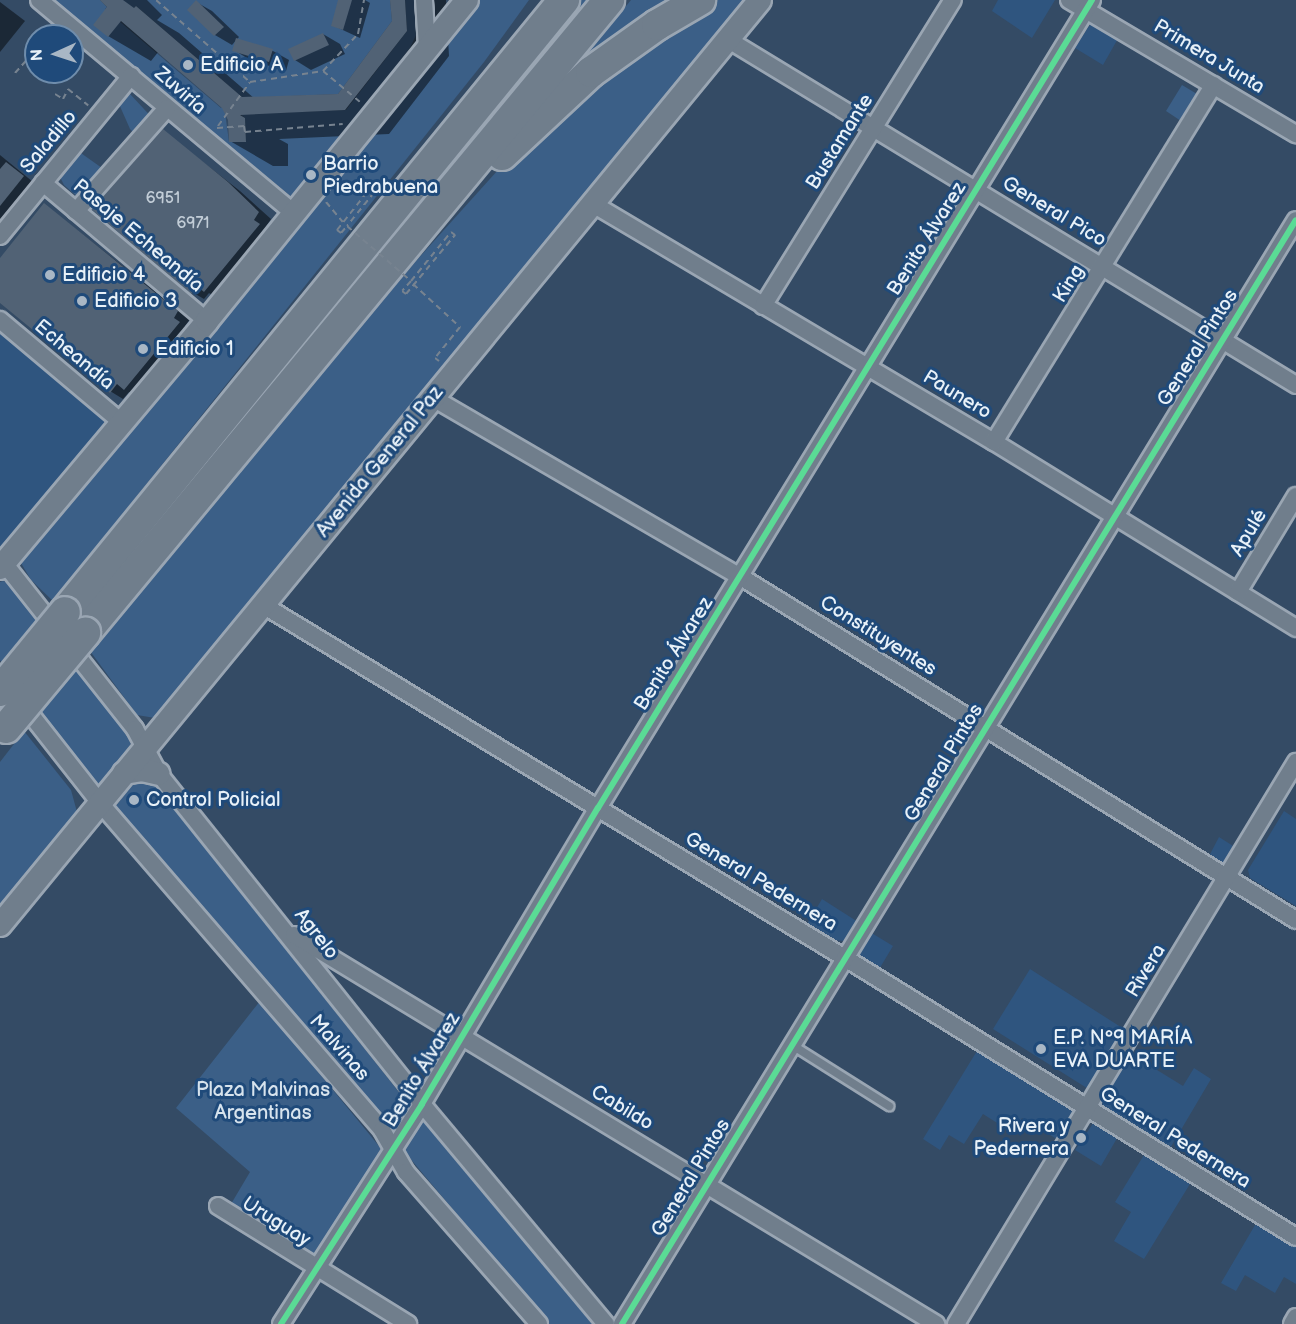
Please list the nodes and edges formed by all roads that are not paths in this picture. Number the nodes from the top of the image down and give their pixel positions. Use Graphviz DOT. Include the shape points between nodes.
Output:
graph roads {
  1 [pos="39,0"];
  2 [pos="424,0"];
  3 [pos="466,0"];
  4 [pos="539,0"];
  5 [pos="564,0"];
  6 [pos="609,0"];
  7 [pos="700,0"];
  8 [pos="760,0"];
  9 [pos="953,0"];
  10 [pos="1069,0"];
  11 [pos="1090,4"];
  12 [pos="727,39"];
  13 [pos="427,48"];
  14 [pos="131,76"];
  15 [pos="1214,85"];
  16 [pos="167,108"];
  17 [pos="873,130"];
  18 [pos="1296,134"];
  19 [pos="435,157"];
  20 [pos="43,183"];
  21 [pos="978,190"];
  22 [pos="593,204"];
  23 [pos="76,211"];
  24 [pos="295,214"];
  25 [pos="1296,220"];
  26 [pos="418,232"];
  27 [pos="0,236"];
  28 [pos="1104,267"];
  29 [pos="763,306"];
  30 [pos="0,320"];
  31 [pos="207,321"];
  32 [pos="1222,340"];
  33 [pos="867,366"];
  34 [pos="1296,385"];
  35 [pos="433,398"];
  36 [pos="121,422"];
  37 [pos="994,442"];
  38 [pos="1296,496"];
  39 [pos="1113,517"];
  40 [pos="2,565"];
  41 [pos="741,577"];
  42 [pos="1238,592"];
  43 [pos="263,605"];
  44 [pos="75,623"];
  45 [pos="1296,628"];
  46 [pos="0,676"];
  47 [pos="0,691"];
  48 [pos="986,727"];
  49 [pos="3,731"];
  50 [pos="145,748"];
  51 [pos="1296,762"];
  52 [pos="124,773"];
  53 [pos="159,774"];
  54 [pos="100,803"];
  55 [pos="598,808"];
  56 [pos="1226,878"];
  57 [pos="1296,920"];
  58 [pos="0,925"];
  59 [pos="286,930"];
  60 [pos="845,958"];
  61 [pos="463,1036"];
  62 [pos="792,1044"];
  63 [pos="422,1104"];
  64 [pos="889,1106"];
  65 [pos="1088,1109"];
  66 [pos="394,1149"];
  67 [pos="706,1184"];
  68 [pos="218,1206"];
  69 [pos="1296,1237"];
  70 [pos="317,1267"];
  71 [pos="1296,1317"];
  72 [pos="281,1324"];
  73 [pos="408,1324"];
  74 [pos="539,1324"];
  75 [pos="606,1324"];
  76 [pos="622,1324"];
  77 [pos="936,1324"];
  78 [pos="956,1324"];
  79 [pos="1292,1324"];
  1 -- 14 [label="street, Zuviría"];
  2 -- 13 [label="street"];
  3 -- 13 [label="street"];
  4 -- 19 [label="highway"];
  5 -- 19 [label="highway"];
  6 -- 26 [label="highway"];
  7 -- 26 [label="highway" via="591,72"];
  8 -- 12 [label="street, Avenida General Paz"];
  9 -- 17 [label="street, Bustamante"];
  10 -- 11 [label="street, Primera Junta"];
  11 -- 15 [label="street, Primera Junta"];
  11 -- 21 [label="street, Benito Álvarez"];
  12 -- 17 [label="street, General Pico"];
  12 -- 22 [label="street, Avenida General Paz"];
  13 -- 24 [label="street"];
  14 -- 16 [label="street, Zuviría"];
  14 -- 20 [label="street, Saladillo"];
  15 -- 18 [label="street, Primera Junta"];
  15 -- 28 [label="street, King"];
  16 -- 23 [label="street"];
  16 -- 24 [label="street, Zuviría"];
  17 -- 21 [label="street, General Pico"];
  17 -- 29 [label="street, Bustamante"];
  19 -- 44 [label="highway"];
  20 -- 23 [label="street, Pasaje Echeandía"];
  20 -- 27 [label="street, Saladillo"];
  21 -- 28 [label="street, General Pico"];
  21 -- 33 [label="street, Benito Álvarez"];
  22 -- 29 [label="street, Paunero"];
  22 -- 35 [label="street, Avenida General Paz"];
  23 -- 31 [label="street, Pasaje Echeandía"];
  24 -- 31 [label="street"];
  25 -- 32 [label="street, General Pintos"];
  26 -- 44 [label="highway"];
  28 -- 32 [label="street, General Pico"];
  28 -- 37 [label="street, King"];
  29 -- 33 [label="street, Paunero"];
  30 -- 36 [label="street, Echeandía"];
  31 -- 36 [label="street"];
  32 -- 34 [label="street, General Pico"];
  32 -- 39 [label="street, General Pintos"];
  33 -- 37 [label="street, Paunero"];
  33 -- 41 [label="street, Benito Álvarez"];
  35 -- 41 [label="street, Constituyentes"];
  35 -- 43 [label="street, Avenida General Paz"];
  36 -- 40 [label="street"];
  37 -- 39 [label="street, Paunero"];
  38 -- 42 [label="street, Apulé"];
  39 -- 42 [label="street, Paunero"];
  39 -- 48 [label="street, General Pintos"];
  40 -- 50 [label="street, Agrelo" via="135,729"];
  41 -- 48 [label="street, Constituyentes"];
  41 -- 55 [label="street, Benito Álvarez"];
  42 -- 45 [label="street, Paunero"];
  43 -- 50 [label="street, Avenida General Paz"];
  43 -- 55 [label="street, General Pedernera"];
  44 -- 47 [label="highway, bridge"];
  44 -- 49 [label="highway, bridge"];
  46 -- 54 [label="street, Malvinas"];
  48 -- 56 [label="street, Constituyentes"];
  48 -- 60 [label="street, General Pintos"];
  50 -- 52 [label="street, Avenida General Paz"];
  50 -- 53 [label="street, Agrelo"];
  51 -- 56 [label="street, Rivera"];
  52 -- 53 [label="street" via="142,770"];
  52 -- 54 [label="street, Avenida General Paz"];
  53 -- 59 [label="street, Agrelo"];
  54 -- 58 [label="street, Avenida General Paz"];
  54 -- 66 [label="street, Malvinas" via="382,1130"];
  55 -- 60 [label="street, General Pedernera"];
  55 -- 61 [label="street, Benito Álvarez"];
  56 -- 57 [label="street, Constituyentes"];
  56 -- 65 [label="street, Rivera"];
  59 -- 61 [label="street, Cabildo"];
  59 -- 63 [label="street, Agrelo"];
  60 -- 62 [label="street, General Pintos"];
  60 -- 65 [label="street, General Pedernera"];
  61 -- 63 [label="street, Benito Álvarez"];
  61 -- 67 [label="street, Cabildo"];
  62 -- 64 [label="lane"];
  62 -- 67 [label="street, General Pintos"];
  63 -- 66 [label="street, Benito Álvarez"];
  63 -- 75 [label="street, Agrelo"];
  65 -- 69 [label="street, General Pedernera"];
  65 -- 78 [label="street, Rivera"];
  66 -- 70 [label="street, Benito Álvarez"];
  66 -- 74 [label="street, Malvinas" via="406,1172"];
  67 -- 76 [label="street, General Pintos"];
  67 -- 77 [label="street, Cabildo"];
  68 -- 70 [label="street, Uruguay"];
  70 -- 72 [label="street, Benito Álvarez"];
  70 -- 73 [label="street, Uruguay"];
  71 -- 79 [label="street"];
}
